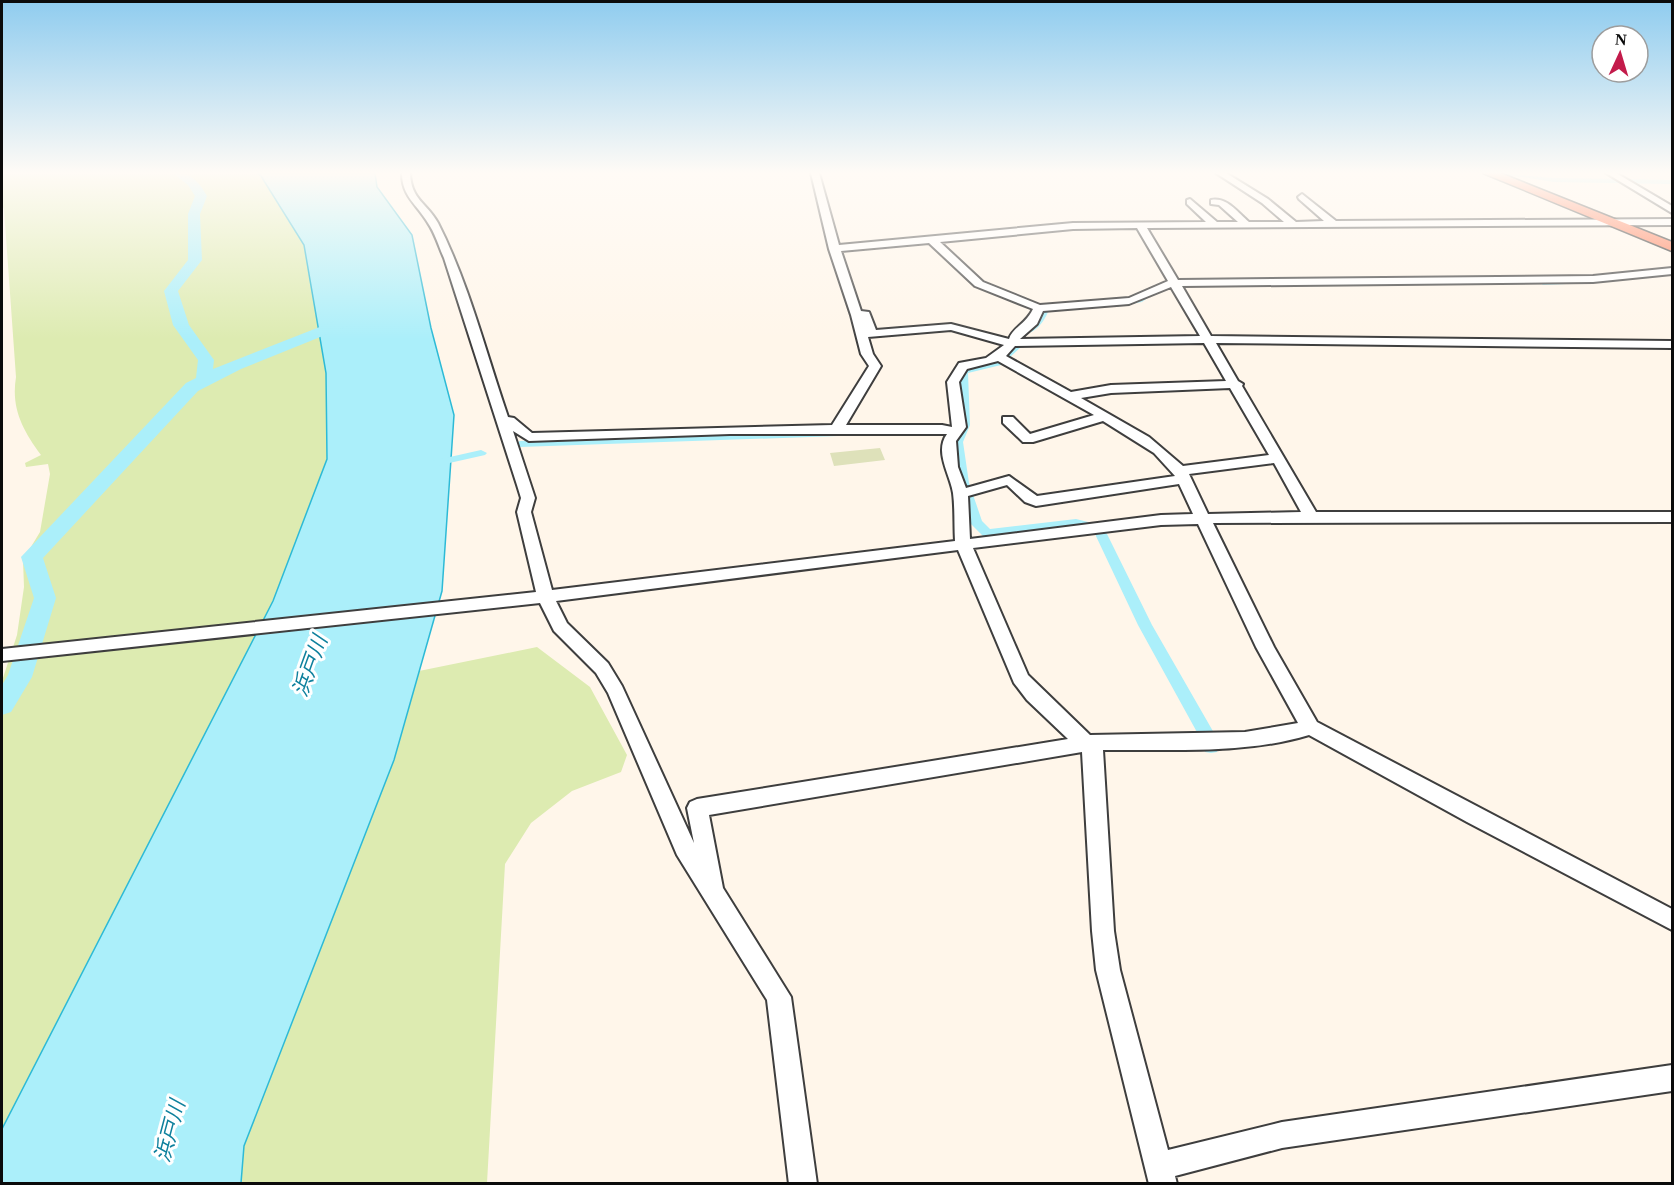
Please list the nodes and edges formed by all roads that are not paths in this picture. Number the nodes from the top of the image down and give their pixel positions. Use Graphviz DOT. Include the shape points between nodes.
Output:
graph roads {
  1 [pos="436,228"];
  2 [pos="829,228"];
  3 [pos="1046,228"];
  4 [pos="1142,228"];
  5 [pos="1626,228"];
  6 [pos="930,238"];
  7 [pos="1672,247"];
  8 [pos="834,249"];
  9 [pos="1672,271"];
  10 [pos="1174,285"];
  11 [pos="1039,308"];
  12 [pos="857,315"];
  13 [pos="1206,339"];
  14 [pos="1014,342"];
  15 [pos="1672,344"];
  16 [pos="1003,358"];
  17 [pos="1237,384"];
  18 [pos="1069,396"];
  19 [pos="1105,416"];
  20 [pos="502,421"];
  21 [pos="1014,422"];
  22 [pos="837,429"];
  23 [pos="953,435"];
  24 [pos="1278,458"];
  25 [pos="1182,475"];
  26 [pos="965,492"];
  27 [pos="1203,517"];
  28 [pos="1311,517"];
  29 [pos="1666,517"];
  30 [pos="1672,528"];
  31 [pos="963,543"];
  32 [pos="536,598"];
  33 [pos="2,655"];
  34 [pos="1310,727"];
  35 [pos="1088,743"];
  36 [pos="714,896"];
  37 [pos="1672,920"];
  38 [pos="1672,1078"];
  39 [pos="1160,1175"];
  40 [pos="803,1184"];
  1 -- 20 [label="street"];
  2 -- 8 [label="street"];
  3 -- 6 [label="street"];
  4 -- 10 [label="street"];
  5 -- 7 [label="highway"];
  6 -- 8 [label="street"];
  6 -- 11 [label="street" via="979,284"];
  8 -- 12 [label="street"];
  9 -- 10 [label="street" via="1593,279"];
  10 -- 11 [label="street" via="1160,284 1131,301"];
  10 -- 13 [label="street"];
  11 -- 14 [label="street" via="1033,322 1014,336"];
  12 -- 14 [label="street" via="865,315 872,334 951,327"];
  12 -- 22 [label="street" via="867,354 875,366"];
  13 -- 14 [label="street"];
  13 -- 15 [label="street"];
  13 -- 17 [label="street"];
  14 -- 16 [label="street"];
  16 -- 18 [label="street"];
  16 -- 23 [label="street" via="959,370 953,382 959,427"];
  17 -- 18 [label="street" via="1111,389"];
  17 -- 24 [label="street"];
  18 -- 19 [label="street"];
  19 -- 21 [label="street" via="1028,439"];
  19 -- 25 [label="street" via="1173,460"];
  20 -- 22 [label="street" via="509,421 529,437"];
  20 -- 32 [label="street" via="528,498 524,512"];
  22 -- 23 [label="street" via="942,429"];
  23 -- 26 [label="street" via="951,467"];
  24 -- 25 [label="street"];
  24 -- 28 [label="street"];
  25 -- 26 [label="street" via="1036,501 1009,480"];
  25 -- 27 [label="street"];
  26 -- 31 [label="street"];
  27 -- 28 [label="street"];
  27 -- 31 [label="street"];
  27 -- 34 [label="street" via="1265,647"];
  28 -- 29 [label="street"];
  29 -- 30 [label="street"];
  31 -- 32 [label="street"];
  31 -- 35 [label="street" via="1020,678"];
  32 -- 33 [label="street"];
  32 -- 36 [label="street" via="602,668 616,691 685,848"];
  34 -- 35 [label="street" via="1283,735 1211,741"];
  34 -- 37 [label="street"];
  35 -- 36 [label="street" via="697,808"];
  35 -- 39 [label="street" via="1095,766 1108,970"];
  36 -- 40 [label="street" via="779,997"];
  38 -- 39 [label="street" via="1282,1135"];
}
